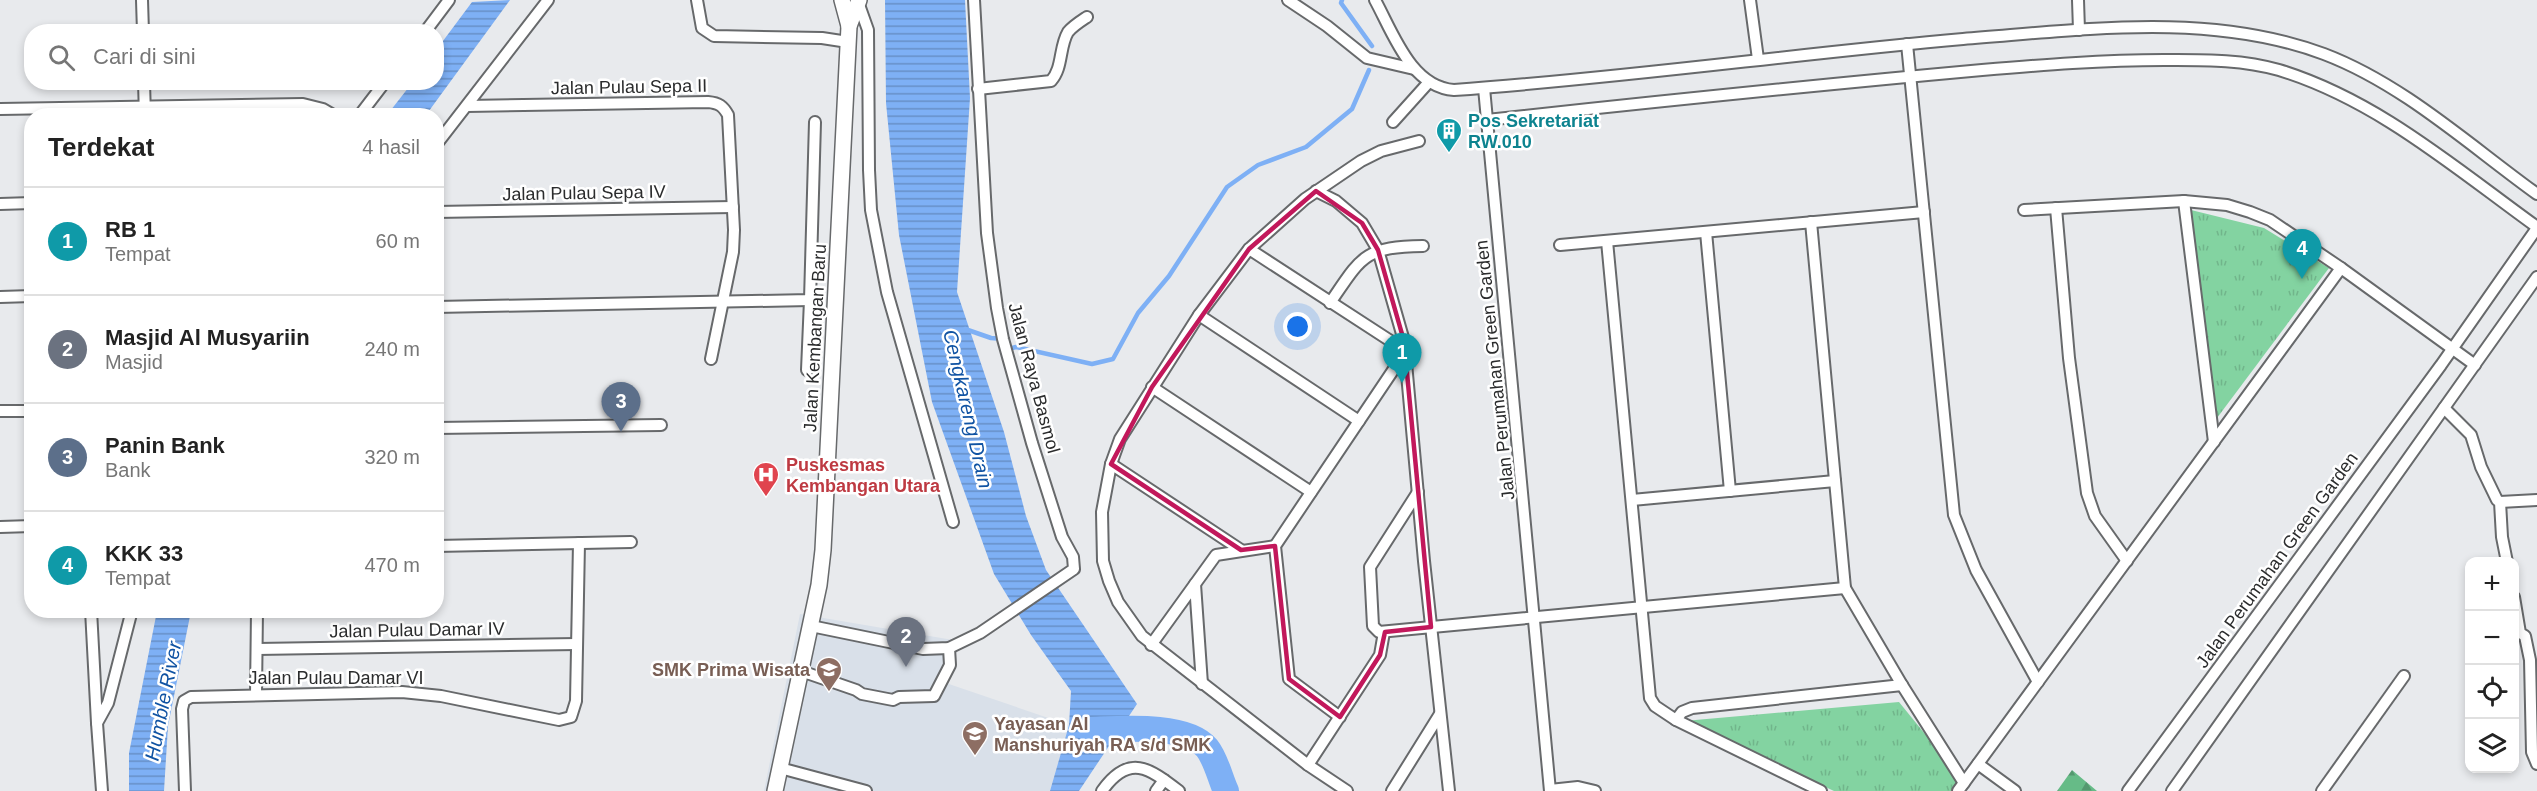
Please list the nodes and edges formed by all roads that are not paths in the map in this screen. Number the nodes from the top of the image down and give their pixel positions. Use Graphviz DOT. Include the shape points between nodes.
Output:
graph roads {
  1 [pos="142,0"];
  2 [pos="449,0"];
  3 [pos="548,0"];
  4 [pos="697,0"];
  5 [pos="842,0"];
  6 [pos="974,0"];
  7 [pos="1288,0"];
  8 [pos="1375,0"];
  9 [pos="1750,0"];
  10 [pos="2078,0"];
  11 [pos="858,1"];
  12 [pos="1087,17"];
  13 [pos="143,24"];
  14 [pos="431,24"];
  15 [pos="849,26"];
  16 [pos="2079,30"];
  17 [pos="848,42"];
  18 [pos="1907,44"];
  19 [pos="1758,59"];
  20 [pos="1414,69"];
  21 [pos="1911,76"];
  22 [pos="1429,82"];
  23 [pos="1484,88"];
  24 [pos="978,89"];
  25 [pos="144,90"];
  26 [pos="379,90"];
  27 [pos="467,106"];
  28 [pos="145,108"];
  29 [pos="198,108"];
  30 [pos="319,108"];
  31 [pos="365,108"];
  32 [pos="0,109"];
  33 [pos="24,109"];
  34 [pos="1487,120"];
  35 [pos="814,122"];
  36 [pos="1393,122"];
  37 [pos="444,135"];
  38 [pos="1419,141"];
  39 [pos="1316,191"];
  40 [pos="2537,194"];
  41 [pos="2184,201"];
  42 [pos="24,203"];
  43 [pos="0,204"];
  44 [pos="733,207"];
  45 [pos="2056,208"];
  46 [pos="2024,210"];
  47 [pos="444,212"];
  48 [pos="1924,212"];
  49 [pos="1811,222"];
  50 [pos="2537,228"];
  51 [pos="1706,232"];
  52 [pos="1607,241"];
  53 [pos="1560,245"];
  54 [pos="1423,246"];
  55 [pos="1248,249"];
  56 [pos="1378,250"];
  57 [pos="2341,268"];
  58 [pos="2537,277"];
  59 [pos="24,296"];
  60 [pos="0,297"];
  61 [pos="810,300"];
  62 [pos="724,302"];
  63 [pos="1330,303"];
  64 [pos="444,307"];
  65 [pos="1199,315"];
  66 [pos="2453,349"];
  67 [pos="1406,351"];
  68 [pos="711,359"];
  69 [pos="2475,365"];
  70 [pos="807,370"];
  71 [pos="1152,387"];
  72 [pos="2444,408"];
  73 [pos="0,411"];
  74 [pos="24,411"];
  75 [pos="1359,421"];
  76 [pos="661,425"];
  77 [pos="444,428"];
  78 [pos="2214,442"];
  79 [pos="1111,464"];
  80 [pos="1835,481"];
  81 [pos="1730,491"];
  82 [pos="1311,492"];
  83 [pos="1418,492"];
  84 [pos="1632,500"];
  85 [pos="2537,500"];
  86 [pos="2500,502"];
  87 [pos="953,522"];
  88 [pos="24,526"];
  89 [pos="0,527"];
  90 [pos="631,542"];
  91 [pos="579,543"];
  92 [pos="444,546"];
  93 [pos="1275,546"];
  94 [pos="1241,550"];
  95 [pos="2506,557"];
  96 [pos="2127,561"];
  97 [pos="1195,584"];
  98 [pos="1845,588"];
  99 [pos="1642,606"];
  100 [pos="2516,611"];
  101 [pos="1535,616"];
  102 [pos="91,618"];
  103 [pos="130,618"];
  104 [pos="257,618"];
  105 [pos="811,626"];
  106 [pos="1431,627"];
  107 [pos="1384,632"];
  108 [pos="577,644"];
  109 [pos="1151,645"];
  110 [pos="949,648"];
  111 [pos="257,649"];
  112 [pos="2533,660"];
  113 [pos="801,671"];
  114 [pos="2404,676"];
  115 [pos="2037,682"];
  116 [pos="1202,684"];
  117 [pos="1902,685"];
  118 [pos="256,694"];
  119 [pos="1440,714"];
  120 [pos="1340,717"];
  121 [pos="1676,720"];
  122 [pos="97,723"];
  123 [pos="1978,764"];
  124 [pos="2537,764"];
  125 [pos="1308,765"];
  126 [pos="780,768"];
  127 [pos="1164,780"];
  128 [pos="1961,787"];
  129 [pos="102,791"];
  130 [pos="185,791"];
  131 [pos="775,791"];
  132 [pos="866,791"];
  133 [pos="1102,791"];
  134 [pos="1155,791"];
  135 [pos="1179,791"];
  136 [pos="1347,791"];
  137 [pos="1392,791"];
  138 [pos="1449,791"];
  139 [pos="1550,791"];
  140 [pos="1595,791"];
  141 [pos="1821,791"];
  142 [pos="2015,791"];
  143 [pos="2128,791"];
  144 [pos="2172,791"];
  145 [pos="2322,791"];
  1 -- 13 [label="street"];
  2 -- 14 [label="street"];
  3 -- 27 [label="street"];
  4 -- 17 [label="street" via="702,28 714,36"];
  5 -- 15 [label="main road, Jalan Kembangan Baru"];
  6 -- 24 [label="street, Jalan Raya Basmol"];
  7 -- 20 [label="street" via="1368,58"];
  8 -- 20 [label="street"];
  9 -- 19 [label="street"];
  10 -- 16 [label="street"];
  11 -- 15 [label="main road, Jalan Kembangan Baru"];
  11 -- 87 [label="street" via="868,30 869,170 874,222 887,292"];
  12 -- 24 [label="street" via="1069,32 1051,81"];
  15 -- 17 [label="main road, Jalan Kembangan Baru"];
  16 -- 18 [label="street"];
  16 -- 40 [label="street" via="2168,28 2246,33 2323,54 2380,81"];
  17 -- 105 [label="main road, Jalan Kembangan Baru" via="826,518"];
  18 -- 19 [label="street"];
  18 -- 21 [label="street"];
  19 -- 23 [label="street"];
  20 -- 22 [label="street"];
  21 -- 34 [label="street, Jalan Perumahan Green Garden"];
  21 -- 48 [label="street"];
  21 -- 50 [label="street, Jalan Perumahan Green Garden" via="2109,61 2213,60 2276,70 2332,89 2370,109"];
  22 -- 23 [label="street" via="1442,89"];
  22 -- 36 [label="street"];
  23 -- 34 [label="street, Jalan Perumahan Green Garden"];
  24 -- 110 [label="street, Jalan Raya Basmol" via="987,233 1005,342 1032,443 1074,569 1007,616"];
  25 -- 28 [label="street"];
  26 -- 31 [label="street"];
  27 -- 37 [label="street"];
  27 -- 44 [label="street, Jalan Pulau Sepa II" via="717,102 728,115"];
  29 -- 30 [label="street" via="303,104"];
  32 -- 33 [label="street"];
  34 -- 101 [label="street, Jalan Perumahan Green Garden"];
  35 -- 61 [label="street"];
  38 -- 39 [label="street" via="1381,151"];
  39 -- 55 [label="street"];
  39 -- 56 [label="street" via="1350,211"];
  41 -- 45 [label="street"];
  41 -- 57 [label="street" via="2227,206 2270,220"];
  41 -- 78 [label="street"];
  42 -- 43 [label="street"];
  44 -- 47 [label="street, Jalan Pulau Sepa IV"];
  44 -- 62 [label="street" via="733,252"];
  45 -- 46 [label="street"];
  45 -- 96 [label="street" via="2086,493 2095,516"];
  48 -- 49 [label="street"];
  48 -- 115 [label="street" via="1954,515 1976,570"];
  49 -- 51 [label="street"];
  49 -- 80 [label="street"];
  50 -- 66 [label="street, Jalan Perumahan Green Garden"];
  51 -- 52 [label="street"];
  51 -- 81 [label="street"];
  52 -- 53 [label="street"];
  52 -- 84 [label="street"];
  54 -- 56 [label="street"];
  55 -- 63 [label="street"];
  55 -- 65 [label="street"];
  56 -- 63 [label="street" via="1353,268"];
  56 -- 67 [label="street"];
  57 -- 66 [label="street"];
  57 -- 78 [label="street"];
  58 -- 69 [label="street"];
  59 -- 60 [label="street"];
  61 -- 62 [label="street"];
  61 -- 70 [label="street"];
  62 -- 64 [label="street"];
  62 -- 68 [label="street"];
  63 -- 67 [label="street"];
  65 -- 71 [label="street"];
  65 -- 75 [label="street"];
  66 -- 69 [label="street"];
  66 -- 143 [label="street, Jalan Perumahan Green Garden"];
  67 -- 75 [label="street"];
  67 -- 83 [label="street"];
  69 -- 72 [label="street"];
  71 -- 79 [label="street" via="1120,438"];
  71 -- 82 [label="street"];
  72 -- 86 [label="street" via="2471,435 2481,467"];
  72 -- 144 [label="street"];
  73 -- 74 [label="street"];
  75 -- 82 [label="street"];
  76 -- 77 [label="street"];
  78 -- 96 [label="street"];
  79 -- 94 [label="street"];
  79 -- 109 [label="street" via="1102,512 1103,561 1118,602"];
  80 -- 81 [label="street"];
  80 -- 98 [label="street"];
  81 -- 84 [label="street"];
  82 -- 93 [label="street"];
  83 -- 106 [label="street"];
  83 -- 107 [label="street" via="1370,567 1373,626"];
  84 -- 99 [label="street"];
  85 -- 86 [label="street"];
  86 -- 95 [label="street"];
  88 -- 89 [label="street"];
  90 -- 91 [label="street"];
  91 -- 92 [label="street"];
  91 -- 108 [label="street"];
  93 -- 94 [label="street"];
  93 -- 120 [label="street" via="1289,679"];
  94 -- 97 [label="street" via="1216,555"];
  96 -- 115 [label="street"];
  97 -- 109 [label="street"];
  97 -- 116 [label="street"];
  98 -- 99 [label="street"];
  98 -- 117 [label="street"];
  99 -- 101 [label="street"];
  99 -- 121 [label="street" via="1650,698 1654,706"];
  100 -- 112 [label="street" via="2520,633 2525,636"];
  101 -- 106 [label="street"];
  101 -- 139 [label="street, Jalan Perumahan Green Garden"];
  102 -- 122 [label="street"];
  103 -- 122 [label="street" via="108,703"];
  104 -- 111 [label="street"];
  105 -- 110 [label="street" via="923,649"];
  105 -- 113 [label="main road, Jalan Kembangan Baru"];
  106 -- 107 [label="street"];
  106 -- 119 [label="street"];
  107 -- 120 [label="street" via="1380,655"];
  108 -- 111 [label="street, Jalan Pulau Damar IV"];
  108 -- 118 [label="street, Jalan Pulau Damar VI" via="574,713 559,720 402,692"];
  109 -- 116 [label="street"];
  110 -- 113 [label="street" via="950,665 938,691 929,698 904,696 893,700 862,694"];
  111 -- 118 [label="street"];
  112 -- 124 [label="street" via="2532,752"];
  113 -- 126 [label="main road, Jalan Kembangan Baru"];
  114 -- 145 [label="street"];
  115 -- 123 [label="street"];
  116 -- 125 [label="street"];
  117 -- 121 [label="street" via="1692,708"];
  117 -- 128 [label="street"];
  118 -- 130 [label="street, Jalan Pulau Damar VI" via="191,697 184,701"];
  119 -- 137 [label="street"];
  119 -- 138 [label="street"];
  120 -- 125 [label="street"];
  121 -- 141 [label="street"];
  122 -- 129 [label="street"];
  123 -- 128 [label="street"];
  123 -- 142 [label="street"];
  125 -- 136 [label="street"];
  126 -- 131 [label="main road, Jalan Kembangan Baru"];
  126 -- 132 [label="street"];
  127 -- 133 [label="street" via="1148,769 1133,767 1116,775"];
  127 -- 134 [label="street"];
  127 -- 135 [label="street"];
  139 -- 140 [label="street, Jalan Perumahan Green Garden" via="1578,787"];
}
